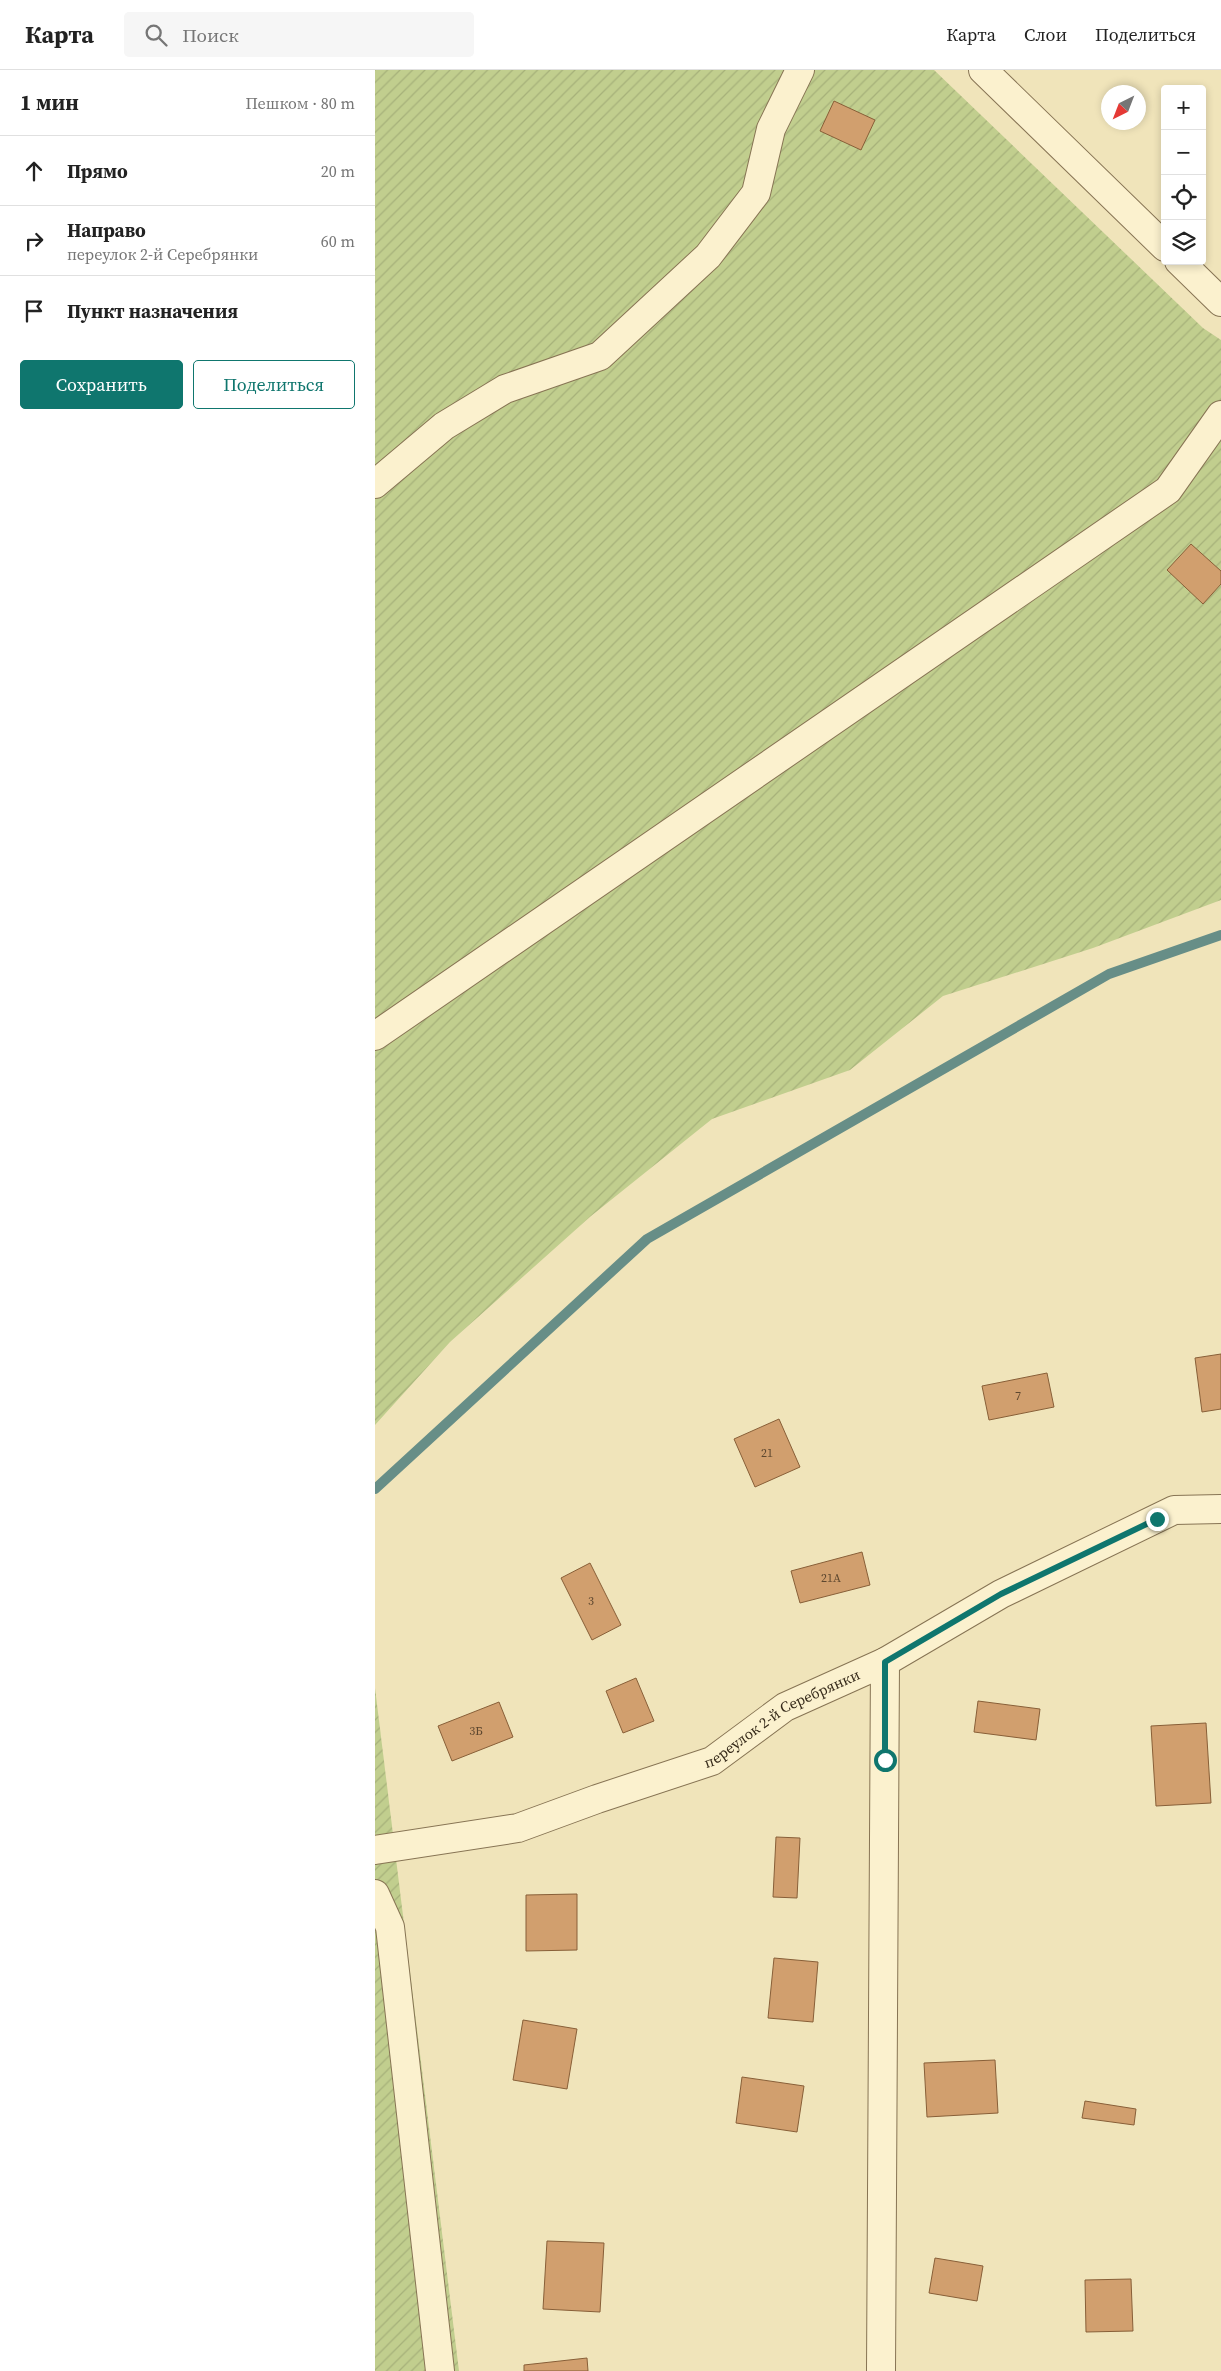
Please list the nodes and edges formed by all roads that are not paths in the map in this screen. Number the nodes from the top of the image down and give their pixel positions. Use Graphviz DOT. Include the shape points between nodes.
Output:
graph roads {
  1 [pos="800,70"];
  2 [pos="983,70"];
  3 [pos="1161,243"];
  4 [pos="1183,265"];
  5 [pos="1221,302"];
  6 [pos="1221,414"];
  7 [pos="375,484"];
  8 [pos="375,1036"];
  9 [pos="1221,1509"];
  10 [pos="885,1662"];
  11 [pos="375,1850"];
  12 [pos="375,1894"];
  13 [pos="440,2371"];
  14 [pos="881,2371"];
  1 -- 7 [label="street" via="771,129 756,193 708,256 600,356 505,388 444,426"];
  2 -- 3 [label="street"];
  4 -- 5 [label="street"];
  6 -- 8 [label="street" via="1168,490"];
  9 -- 10 [label="street, переулок 2-й Серебрянки" via="1174,1510 1001,1594"];
  10 -- 11 [label="street, переулок 2-й Серебрянки" via="785,1707 712,1761 518,1828"];
  10 -- 14 [label="street"];
  12 -- 13 [label="street" via="389,1927"];
}
